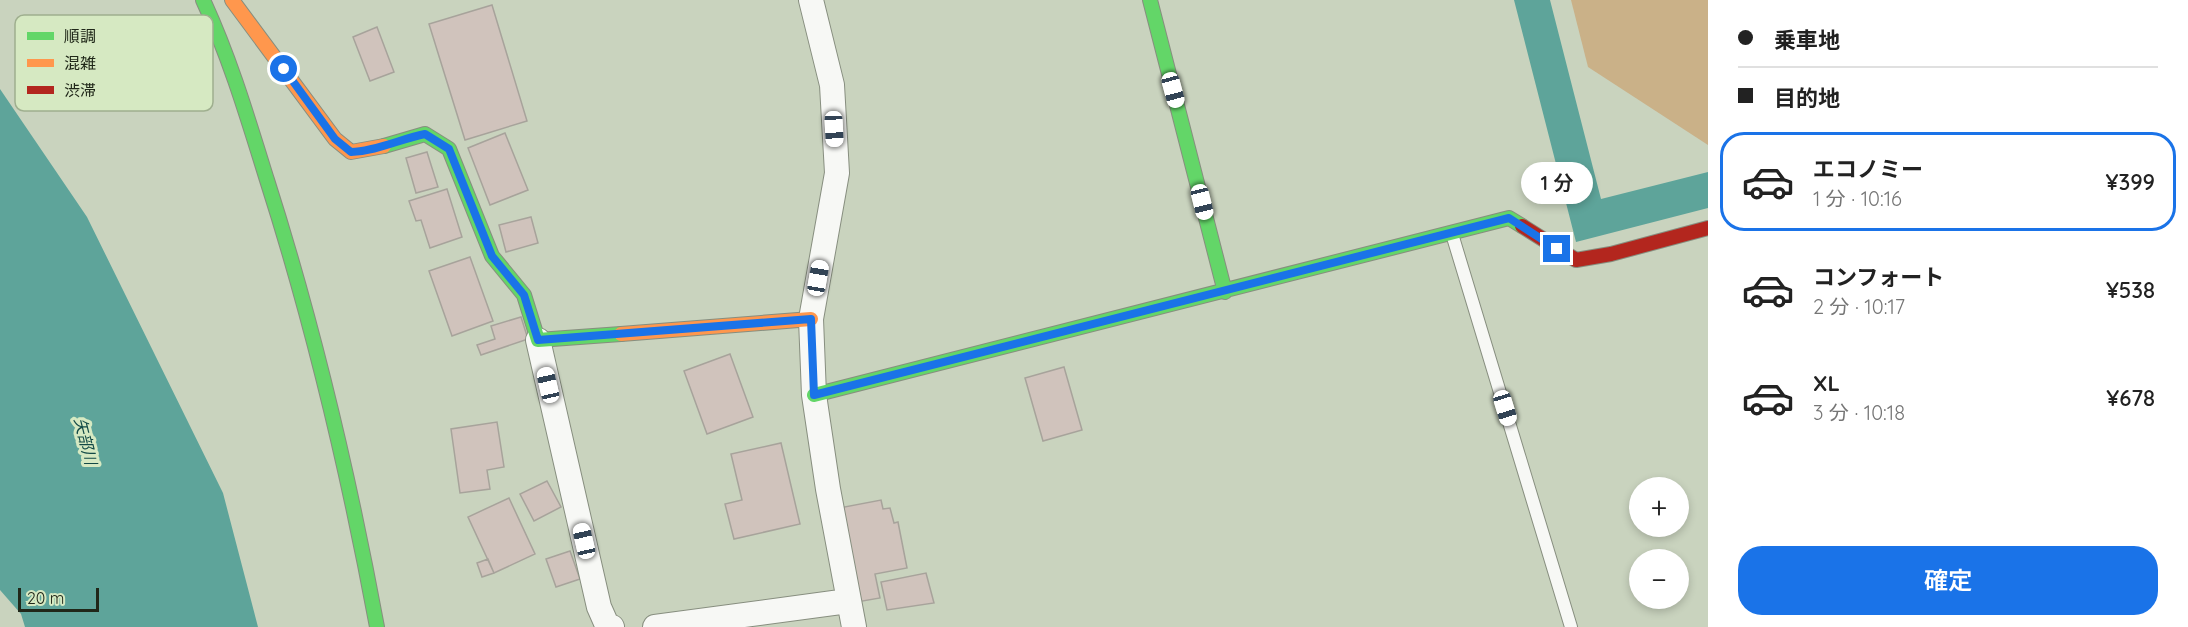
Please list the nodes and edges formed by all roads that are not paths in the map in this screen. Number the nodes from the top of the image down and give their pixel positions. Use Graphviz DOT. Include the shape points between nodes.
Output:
graph roads {
  1 [pos="203,0"];
  2 [pos="232,0"];
  3 [pos="811,0"];
  4 [pos="1150,0"];
  5 [pos="209,15"];
  6 [pos="213,24"];
  7 [pos="1708,228"];
  8 [pos="1452,233"];
  9 [pos="1225,292"];
  10 [pos="811,319"];
  11 [pos="538,340"];
  12 [pos="814,395"];
  13 [pos="849,601"];
  14 [pos="377,627"];
  15 [pos="612,627"];
  16 [pos="655,627"];
  17 [pos="854,627"];
  18 [pos="1571,627"];
  1 -- 5 [label="street"];
  2 -- 11 [label="street" via="335,139 351,152 368,152 425,134 449,149 492,256 524,295"];
  3 -- 10 [label="street" via="832,86 837,173"];
  4 -- 9 [label="street"];
  6 -- 14 [label="street" via="234,75 309,319 354,503"];
  7 -- 8 [label="street" via="1576,260 1509,218"];
  8 -- 9 [label="street"];
  8 -- 18 [label="lane"];
  9 -- 12 [label="street"];
  10 -- 11 [label="street"];
  10 -- 12 [label="street"];
  11 -- 15 [label="street" via="599,608"];
  12 -- 13 [label="street"];
  13 -- 16 [label="street"];
  13 -- 17 [label="street"];
}
